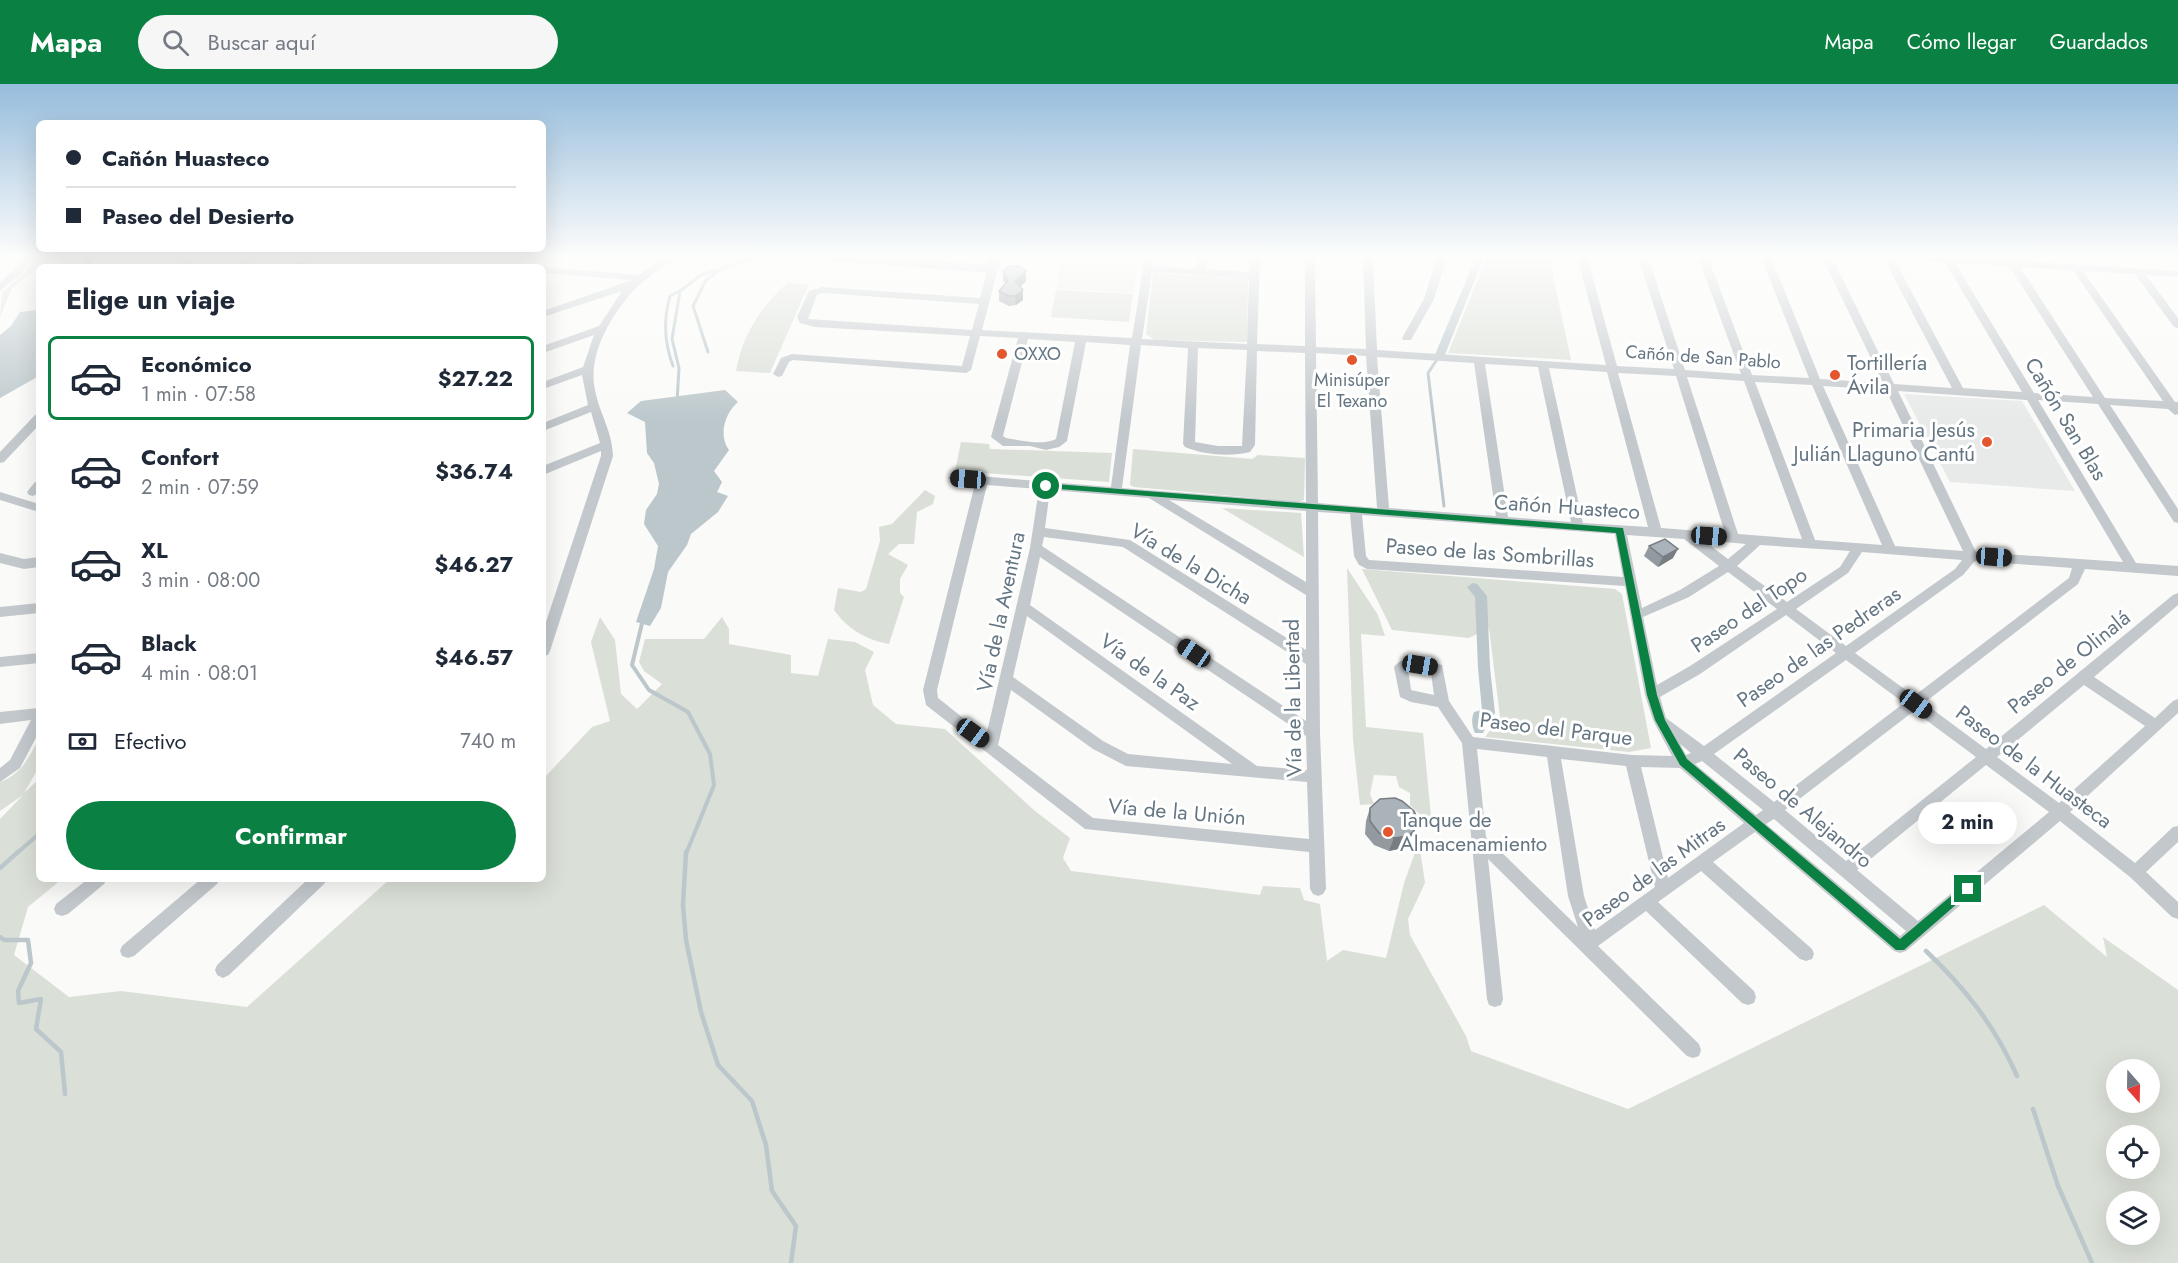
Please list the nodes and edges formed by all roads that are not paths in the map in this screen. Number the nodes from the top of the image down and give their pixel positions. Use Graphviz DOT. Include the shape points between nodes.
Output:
graph roads {
  1 [pos="612,312"];
  2 [pos="803,312"];
  3 [pos="981,312"];
  4 [pos="1141,312"];
  5 [pos="1253,312"];
  6 [pos="1311,312"];
  7 [pos="1370,312"];
  8 [pos="1420,312"];
  9 [pos="1597,312"];
  10 [pos="1660,312"];
  11 [pos="1723,312"];
  12 [pos="1788,312"];
  13 [pos="1854,312"];
  14 [pos="1917,312"];
  15 [pos="1980,312"];
  16 [pos="2043,312"];
  17 [pos="2107,312"];
  18 [pos="2168,312"];
  19 [pos="2178,325"];
  20 [pos="603,328"];
  21 [pos="975,333"];
  22 [pos="1024,336"];
  23 [pos="1407,338"];
  24 [pos="1081,339"];
  25 [pos="1136,342"];
  26 [pos="1193,345"];
  27 [pos="1252,348"];
  28 [pos="546,349"];
  29 [pos="1311,350"];
  30 [pos="1372,354"];
  31 [pos="1479,360"];
  32 [pos="1544,364"];
  33 [pos="1613,368"];
  34 [pos="587,369"];
  35 [pos="1679,372"];
  36 [pos="778,374"];
  37 [pos="1746,377"];
  38 [pos="1816,382"];
  39 [pos="546,385"];
  40 [pos="1891,387"];
  41 [pos="1959,391"];
  42 [pos="2030,397"];
  43 [pos="2100,401"];
  44 [pos="594,407"];
  45 [pos="2176,409"];
  46 [pos="36,421"];
  47 [pos="546,426"];
  48 [pos="608,444"];
  49 [pos="0,459"];
  50 [pos="546,470"];
  51 [pos="954,478"];
  52 [pos="982,480"];
  53 [pos="1046,486"];
  54 [pos="1116,491"];
  55 [pos="1151,494"];
  56 [pos="0,496"];
  57 [pos="36,507"];
  58 [pos="1312,507"];
  59 [pos="1356,511"];
  60 [pos="1383,513"];
  61 [pos="2178,519"];
  62 [pos="1503,521"];
  63 [pos="1578,527"];
  64 [pos="1620,530"];
  65 [pos="1039,532"];
  66 [pos="1656,533"];
  67 [pos="1686,535"];
  68 [pos="1732,538"];
  69 [pos="1757,540"];
  70 [pos="1810,544"];
  71 [pos="1036,548"];
  72 [pos="1859,548"];
  73 [pos="1891,550"];
  74 [pos="1972,556"];
  75 [pos="0,558"];
  76 [pos="36,562"];
  77 [pos="2080,564"];
  78 [pos="1726,566"];
  79 [pos="2132,567"];
  80 [pos="2178,571"];
  81 [pos="1630,582"];
  82 [pos="1313,593"];
  83 [pos="2178,598"];
  84 [pos="1022,606"];
  85 [pos="36,608"];
  86 [pos="1784,609"];
  87 [pos="550,610"];
  88 [pos="0,612"];
  89 [pos="1637,614"];
  90 [pos="546,633"];
  91 [pos="1846,654"];
  92 [pos="36,658"];
  93 [pos="1312,661"];
  94 [pos="0,662"];
  95 [pos="2084,678"];
  96 [pos="1006,679"];
  97 [pos="1652,695"];
  98 [pos="1442,702"];
  99 [pos="1916,704"];
  100 [pos="2178,705"];
  101 [pos="36,716"];
  102 [pos="0,718"];
  103 [pos="1660,720"];
  104 [pos="36,722"];
  105 [pos="2155,725"];
  106 [pos="1313,733"];
  107 [pos="1469,742"];
  108 [pos="991,746"];
  109 [pos="1553,753"];
  110 [pos="1704,754"];
  111 [pos="1986,756"];
  112 [pos="1632,761"];
  113 [pos="1683,762"];
  114 [pos="1253,771"];
  115 [pos="1,775"];
  116 [pos="1314,777"];
  117 [pos="1774,810"];
  118 [pos="2060,812"];
  119 [pos="1756,824"];
  120 [pos="2178,832"];
  121 [pos="1479,840"];
  122 [pos="1317,846"];
  123 [pos="1702,862"];
  124 [pos="1845,871"];
  125 [pos="2135,872"];
  126 [pos="95,882"];
  127 [pos="208,882"];
  128 [pos="316,882"];
  129 [pos="1318,889"];
  130 [pos="1663,890"];
  131 [pos="1647,902"];
  132 [pos="62,909"];
  133 [pos="2178,912"];
  134 [pos="1918,931"];
  135 [pos="1589,944"];
  136 [pos="128,951"];
  137 [pos="1806,954"];
  138 [pos="223,970"];
  139 [pos="1748,997"];
  140 [pos="1495,999"];
  141 [pos="1693,1050"];
  1 -- 20 [label="street"];
  2 -- 21 [label="street, Cañón de San Pablo" via="804,321 815,324"];
  3 -- 21 [label="street"];
  4 -- 25 [label="street"];
  5 -- 27 [label="street"];
  6 -- 29 [label="street, Vía de la Libertad"];
  7 -- 30 [label="street"];
  8 -- 23 [label="street"];
  9 -- 33 [label="street"];
  10 -- 35 [label="street"];
  11 -- 37 [label="street"];
  12 -- 38 [label="street"];
  13 -- 40 [label="street"];
  14 -- 41 [label="street"];
  15 -- 42 [label="street, Cañón San Blas"];
  16 -- 43 [label="street"];
  17 -- 45 [label="street"];
  18 -- 19 [label="street"];
  20 -- 28 [label="street"];
  20 -- 34 [label="street"];
  21 -- 22 [label="street, Cañón de San Pablo"];
  21 -- 36 [label="street" via="966,370 788,358"];
  22 -- 24 [label="street, Cañón de San Pablo"];
  22 -- 24 [label="street" via="998,440 1031,444 1057,445 1061,441"];
  24 -- 25 [label="street, Cañón de San Pablo"];
  25 -- 26 [label="street, Cañón de San Pablo"];
  25 -- 54 [label="street"];
  26 -- 27 [label="street, Cañón de San Pablo"];
  26 -- 27 [label="street" via="1189,444 1215,449 1246,449 1248,445"];
  27 -- 29 [label="street, Cañón de San Pablo"];
  29 -- 30 [label="street, Cañón de San Pablo"];
  29 -- 58 [label="street, Vía de la Libertad"];
  30 -- 31 [label="street, Cañón de San Pablo"];
  30 -- 60 [label="street"];
  31 -- 32 [label="street, Cañón de San Pablo"];
  31 -- 62 [label="street"];
  32 -- 33 [label="street, Cañón de San Pablo"];
  32 -- 63 [label="street"];
  33 -- 35 [label="street, Cañón de San Pablo"];
  33 -- 66 [label="street"];
  34 -- 39 [label="street"];
  34 -- 44 [label="street"];
  35 -- 37 [label="street, Cañón de San Pablo"];
  35 -- 68 [label="street"];
  37 -- 38 [label="street, Cañón de San Pablo"];
  37 -- 70 [label="street"];
  38 -- 40 [label="street, Cañón de San Pablo"];
  38 -- 73 [label="street"];
  40 -- 41 [label="street, Cañón de San Pablo"];
  40 -- 74 [label="street"];
  41 -- 42 [label="street, Cañón de San Pablo"];
  42 -- 43 [label="street, Cañón de San Pablo"];
  42 -- 79 [label="street, Cañón San Blas"];
  43 -- 45 [label="street, Cañón de San Pablo"];
  43 -- 61 [label="street"];
  44 -- 47 [label="street"];
  44 -- 48 [label="street"];
  46 -- 49 [label="street"];
  48 -- 50 [label="street"];
  48 -- 87 [label="street" via="603,472"];
  51 -- 52 [label="street, Cañón Huasteco"];
  52 -- 53 [label="street, Cañón Huasteco"];
  52 -- 108 [label="street, Vía de la Unión" via="930,690 931,702"];
  53 -- 54 [label="street, Cañón Huasteco"];
  53 -- 65 [label="street, Vía de la Aventura"];
  54 -- 55 [label="street, Cañón Huasteco"];
  55 -- 58 [label="street, Cañón Huasteco"];
  55 -- 82 [label="street"];
  56 -- 57 [label="street"];
  58 -- 59 [label="street, Cañón Huasteco"];
  58 -- 82 [label="street, Vía de la Libertad"];
  59 -- 60 [label="street, Cañón Huasteco"];
  59 -- 81 [label="street, Paseo de las Sombrillas" via="1360,556 1367,564"];
  60 -- 62 [label="street, Cañón Huasteco"];
  62 -- 63 [label="street, Cañón Huasteco"];
  63 -- 64 [label="street, Cañón Huasteco"];
  64 -- 66 [label="street, Cañón Huasteco"];
  64 -- 81 [label="street, Paseo de Alejandro"];
  65 -- 71 [label="street, Vía de la Aventura"];
  65 -- 93 [label="street, Vía de la Dicha" via="1126,543"];
  66 -- 67 [label="street, Cañón Huasteco"];
  67 -- 68 [label="street, Cañón Huasteco"];
  67 -- 78 [label="street, Paseo de la Huasteca"];
  68 -- 69 [label="street, Cañón Huasteco"];
  69 -- 70 [label="street, Cañón Huasteco"];
  69 -- 78 [label="street"];
  70 -- 72 [label="street, Cañón Huasteco"];
  71 -- 84 [label="street, Vía de la Aventura"];
  71 -- 106 [label="street"];
  72 -- 73 [label="street, Cañón Huasteco"];
  72 -- 86 [label="street, Paseo del Topo" via="1844,570"];
  73 -- 74 [label="street, Cañón Huasteco"];
  74 -- 77 [label="street, Cañón Huasteco"];
  74 -- 91 [label="street, Paseo de las Pedreras" via="1950,580"];
  75 -- 76 [label="street" via="24,564"];
  77 -- 79 [label="street, Cañón Huasteco"];
  77 -- 99 [label="street, Paseo de las Mitras" via="2074,581"];
  78 -- 86 [label="street, Paseo de la Huasteca"];
  78 -- 89 [label="street" via="1673,601"];
  79 -- 80 [label="street, Cañón Huasteco"];
  81 -- 89 [label="street, Paseo de Alejandro"];
  82 -- 93 [label="street, Vía de la Libertad"];
  83 -- 95 [label="street, Paseo de Olinalá"];
  84 -- 96 [label="street, Vía de la Aventura"];
  84 -- 114 [label="street, Vía de la Paz"];
  85 -- 88 [label="street"];
  86 -- 91 [label="street, Paseo de la Huasteca"];
  86 -- 97 [label="street, Paseo del Topo"];
  87 -- 90 [label="street"];
  89 -- 97 [label="street, Paseo de Alejandro"];
  91 -- 99 [label="street, Paseo de la Huasteca"];
  91 -- 110 [label="street, Paseo de las Pedreras"];
  92 -- 94 [label="street"];
  93 -- 106 [label="street, Vía de la Libertad"];
  95 -- 105 [label="street"];
  95 -- 111 [label="street, Paseo de Olinalá"];
  96 -- 108 [label="street, Vía de la Aventura"];
  96 -- 114 [label="street" via="1098,745 1126,760"];
  97 -- 103 [label="street, Paseo de Alejandro"];
  98 -- 107 [label="street, Paseo del Parque"];
  99 -- 111 [label="street, Paseo de la Huasteca"];
  99 -- 117 [label="street, Paseo de las Mitras"];
  100 -- 105 [label="street"];
  101 -- 102 [label="street"];
  103 -- 110 [label="street, Paseo de Alejandro"];
  103 -- 113 [label="street, Paseo de Alejandro"];
  104 -- 115 [label="street" via="15,764"];
  105 -- 118 [label="street"];
  106 -- 116 [label="street, Vía de la Libertad"];
  107 -- 109 [label="street, Paseo del Parque"];
  107 -- 121 [label="street"];
  108 -- 122 [label="street, Vía de la Unión" via="1090,824"];
  109 -- 112 [label="street, Paseo del Parque"];
  109 -- 135 [label="street" via="1576,896"];
  110 -- 113 [label="street, Paseo de las Pedreras"];
  110 -- 117 [label="street, Paseo de Alejandro"];
  111 -- 118 [label="street, Paseo de la Huasteca"];
  111 -- 124 [label="street, Paseo de Olinalá"];
  112 -- 113 [label="street, Paseo del Parque"];
  112 -- 130 [label="street"];
  113 -- 119 [label="street, Paseo de Alejandro"];
  114 -- 116 [label="street"];
  116 -- 122 [label="street, Vía de la Libertad"];
  117 -- 119 [label="street, Paseo de las Mitras"];
  117 -- 124 [label="street, Paseo de Alejandro"];
  118 -- 125 [label="street, Paseo de la Huasteca"];
  118 -- 134 [label="street"];
  119 -- 123 [label="street, Paseo de las Mitras"];
  119 -- 134 [label="street, Paseo de Alejandro" via="1900,946"];
  120 -- 125 [label="street"];
  121 -- 135 [label="street"];
  121 -- 140 [label="street"];
  122 -- 129 [label="street, Vía de la Libertad"];
  123 -- 130 [label="street, Paseo de las Mitras"];
  123 -- 137 [label="street"];
  124 -- 134 [label="street, Paseo de Alejandro"];
  125 -- 133 [label="street, Paseo de la Huasteca"];
  126 -- 132 [label="street"];
  127 -- 136 [label="street"];
  128 -- 138 [label="street"];
  130 -- 131 [label="street, Paseo de las Mitras"];
  131 -- 135 [label="street, Paseo de las Mitras"];
  131 -- 139 [label="street"];
  135 -- 141 [label="street"];
}
